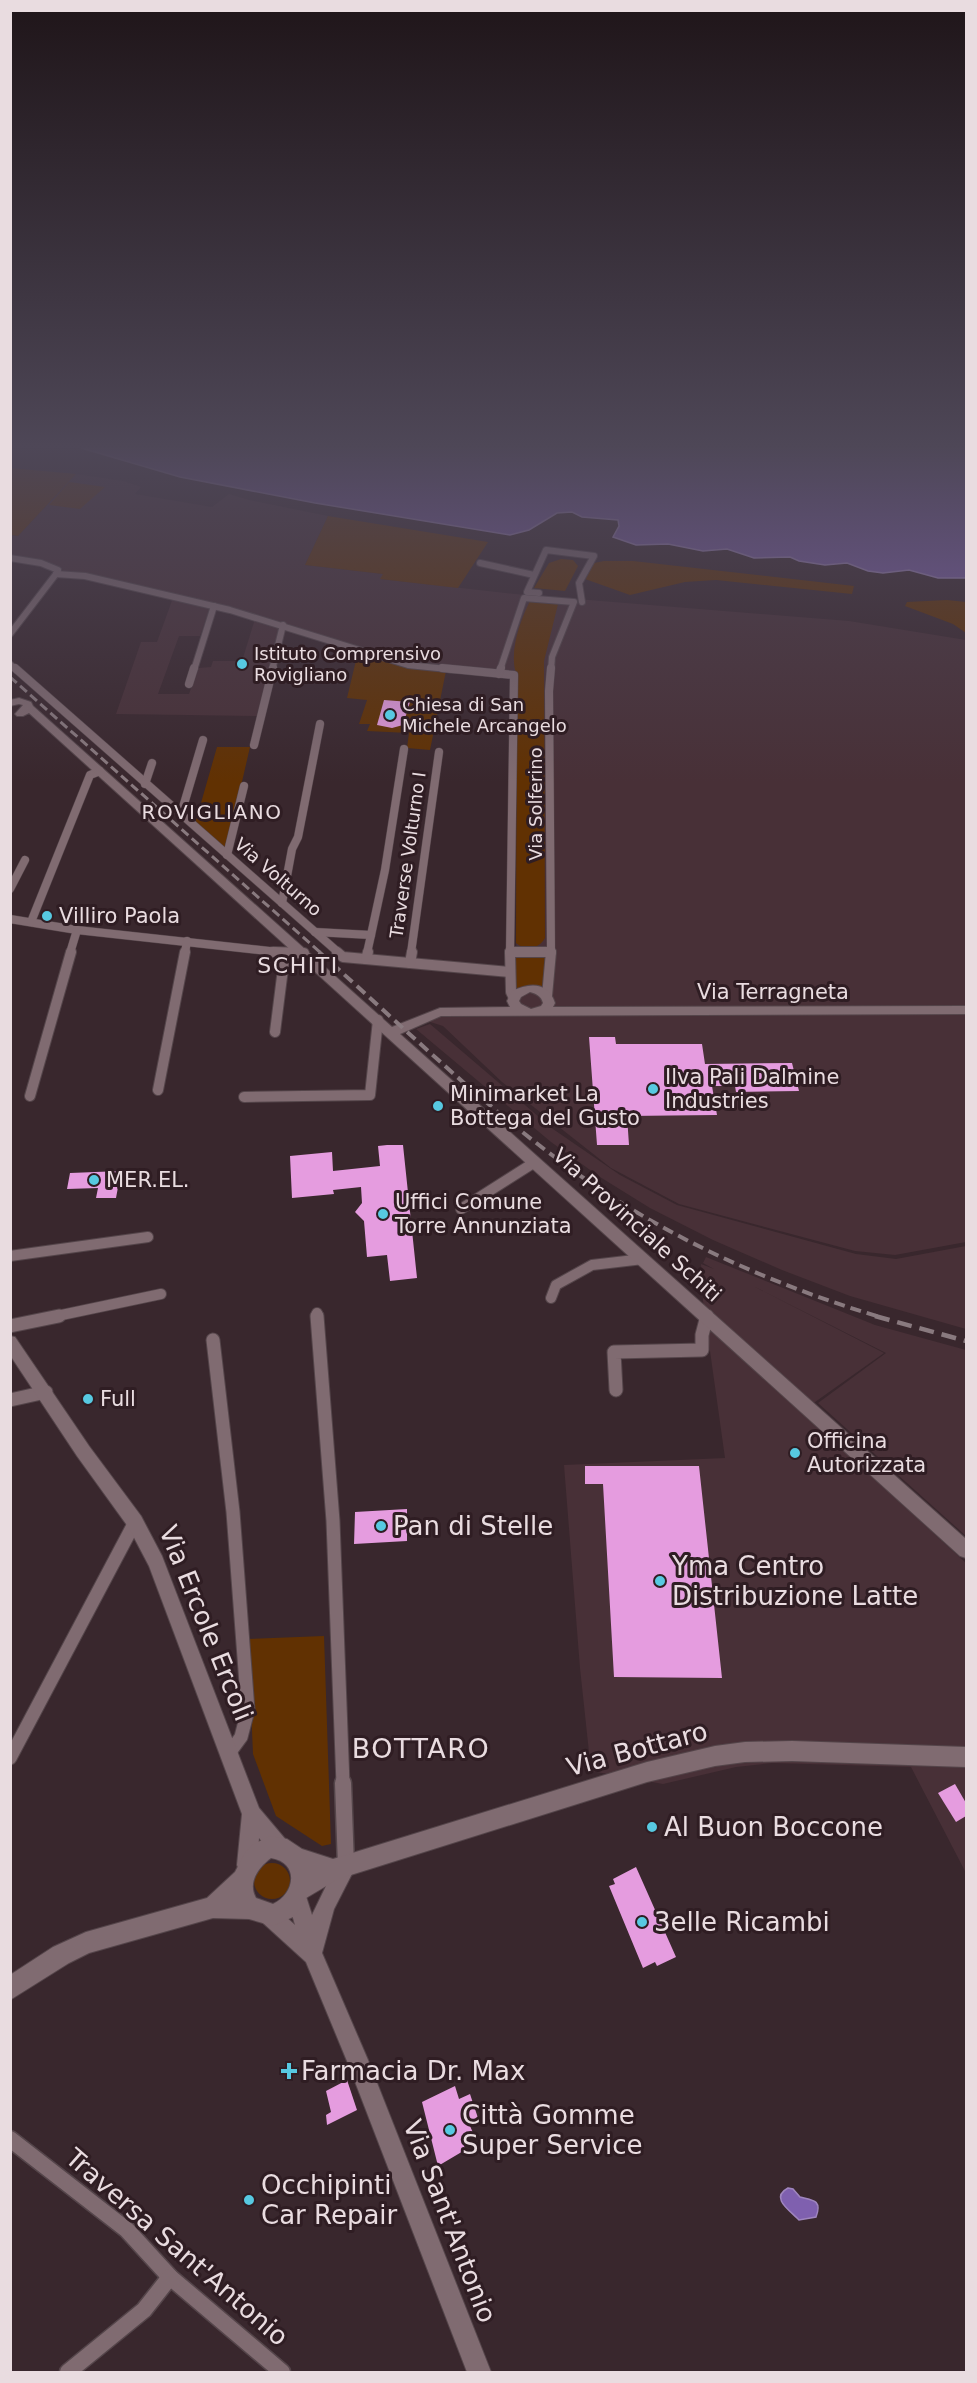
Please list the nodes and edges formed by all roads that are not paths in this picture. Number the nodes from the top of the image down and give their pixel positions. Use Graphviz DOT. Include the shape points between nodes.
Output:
graph roads {
  1 [pos="17,559"];
  2 [pos="542,559"];
  3 [pos="592,559"];
  4 [pos="480,563"];
  5 [pos="56,574"];
  6 [pos="534,575"];
  7 [pos="214,606"];
  8 [pos="283,625"];
  9 [pos="10,634"];
  10 [pos="10,664"];
  11 [pos="499,674"];
  12 [pos="189,684"];
  13 [pos="11,697"];
  14 [pos="29,708"];
  15 [pos="14,714"];
  16 [pos="320,724"];
  17 [pos="203,740"];
  18 [pos="254,745"];
  19 [pos="404,749"];
  20 [pos="440,752"];
  21 [pos="152,763"];
  22 [pos="100,771"];
  23 [pos="146,783"];
  24 [pos="244,786"];
  25 [pos="181,814"];
  26 [pos="227,855"];
  27 [pos="25,860"];
  28 [pos="10,889"];
  29 [pos="282,903"];
  30 [pos="12,922"];
  31 [pos="31,922"];
  32 [pos="77,930"];
  33 [pos="315,932"];
  34 [pos="371,935"];
  35 [pos="188,941"];
  36 [pos="510,952"];
  37 [pos="551,952"];
  38 [pos="285,953"];
  39 [pos="304,953"];
  40 [pos="366,959"];
  41 [pos="410,963"];
  42 [pos="510,972"];
  43 [pos="546,1003"];
  44 [pos="516,1004"];
  45 [pos="966,1010"];
  46 [pos="378,1020"];
  47 [pos="275,1032"];
  48 [pos="392,1032"];
  49 [pos="158,1090"];
  50 [pos="30,1096"];
  51 [pos="244,1097"];
  52 [pos="535,1162"];
  53 [pos="461,1209"];
  54 [pos="148,1237"];
  55 [pos="10,1256"];
  56 [pos="643,1259"];
  57 [pos="160,1294"];
  58 [pos="551,1299"];
  59 [pos="317,1313"];
  60 [pos="707,1316"];
  61 [pos="10,1326"];
  62 [pos="213,1340"];
  63 [pos="10,1342"];
  64 [pos="616,1390"];
  65 [pos="46,1392"];
  66 [pos="10,1400"];
  67 [pos="135,1522"];
  68 [pos="966,1550"];
  69 [pos="230,1752"];
  70 [pos="966,1757"];
  71 [pos="10,1758"];
  72 [pos="252,1814"];
  73 [pos="288,1852"];
  74 [pos="340,1868"];
  75 [pos="245,1872"];
  76 [pos="298,1893"];
  77 [pos="213,1907"];
  78 [pos="261,1911"];
  79 [pos="313,1956"];
  80 [pos="10,1989"];
  81 [pos="10,2139"];
  82 [pos="170,2277"];
  83 [pos="68,2373"];
  84 [pos="282,2373"];
  85 [pos="479,2373"];
  1 -- 5 [label="street" via="56,568"];
  2 -- 6 [label="street"];
  3 -- 6 [label="street" via="579,577 581,600 527,592"];
  4 -- 6 [label="street"];
  5 -- 7 [label="street" via="85,576"];
  5 -- 9 [label="street"];
  7 -- 8 [label="street"];
  7 -- 12 [label="street"];
  8 -- 11 [label="street" via="408,665"];
  8 -- 18 [label="street"];
  10 -- 23 [label="street, Via Volturno"];
  11 -- 36 [label="street, Via Solferino" via="514,675"];
  11 -- 37 [label="street, Via Solferino" via="524,598 574,602 552,657 549,691"];
  13 -- 14 [label="street"];
  14 -- 15 [label="street"];
  14 -- 22 [label="street, Via Provinciale Schiti"];
  16 -- 29 [label="street"];
  17 -- 25 [label="street"];
  19 -- 34 [label="street"];
  20 -- 41 [label="street, Traverse Volturno I"];
  21 -- 23 [label="street"];
  22 -- 31 [label="street" via="90,775"];
  22 -- 39 [label="street, Via Provinciale Schiti"];
  23 -- 25 [label="street, Via Volturno"];
  24 -- 26 [label="street"];
  25 -- 26 [label="street, Via Volturno"];
  26 -- 29 [label="street, Via Volturno"];
  27 -- 28 [label="street"];
  29 -- 33 [label="street, Via Volturno"];
  30 -- 31 [label="street"];
  31 -- 32 [label="street"];
  32 -- 35 [label="street"];
  32 -- 50 [label="street"];
  33 -- 34 [label="street"];
  33 -- 40 [label="street, Via Volturno" via="343,957"];
  34 -- 40 [label="street"];
  35 -- 38 [label="street"];
  35 -- 49 [label="street"];
  36 -- 37 [label="street"];
  36 -- 42 [label="street, Via Solferino"];
  37 -- 43 [label="street, Via Solferino"];
  38 -- 39 [label="street"];
  38 -- 47 [label="street"];
  39 -- 46 [label="street, Via Provinciale Schiti"];
  40 -- 41 [label="street, Via Volturno"];
  41 -- 42 [label="street, Via Volturno"];
  42 -- 44 [label="street, Via Solferino"];
  43 -- 44 [label="street"];
  43 -- 44 [label="street" via="540,990 529,988 519,992"];
  43 -- 45 [label="street, Via Terragneta" via="580,1012"];
  44 -- 48 [label="street" via="501,1010 440,1012"];
  46 -- 48 [label="street, Via Provinciale Schiti"];
  46 -- 51 [label="street" via="370,1095"];
  48 -- 52 [label="street, Via Provinciale Schiti"];
  52 -- 53 [label="street"];
  52 -- 56 [label="street, Via Provinciale Schiti"];
  54 -- 55 [label="street"];
  56 -- 58 [label="street" via="583,1268 556,1285"];
  56 -- 60 [label="street, Via Provinciale Schiti"];
  57 -- 61 [label="street"];
  59 -- 74 [label="street" via="333,1521"];
  60 -- 64 [label="street" via="702,1350 614,1352"];
  60 -- 68 [label="street, Via Provinciale Schiti"];
  62 -- 69 [label="street" via="233,1512 248,1710 241,1737"];
  63 -- 65 [label="street, Via Ercole Ercoli"];
  65 -- 66 [label="street"];
  65 -- 67 [label="street, Via Ercole Ercoli"];
  67 -- 69 [label="street, Via Ercole Ercoli" via="156,1562"];
  67 -- 71 [label="street"];
  69 -- 72 [label="street, Via Ercole Ercoli"];
  70 -- 74 [label="main road, Via Bottaro" via="792,1751 715,1756 647,1772"];
  72 -- 73 [label="street, Via Ercole Ercoli"];
  72 -- 75 [label="street, Via Ercole Ercoli"];
  73 -- 74 [label="main road"];
  73 -- 75 [label="main road" via="261,1850"];
  73 -- 76 [label="main road" via="301,1867"];
  74 -- 76 [label="main road, Via Bottaro"];
  74 -- 79 [label="street" via="316,1932"];
  75 -- 77 [label="main road"];
  75 -- 78 [label="main road" via="243,1890"];
  76 -- 78 [label="main road" via="285,1910"];
  76 -- 79 [label="street, Via Sant'Antonio"];
  77 -- 78 [label="main road"];
  77 -- 80 [label="main road" via="86,1943"];
  78 -- 79 [label="street, Via Sant'Antonio"];
  79 -- 85 [label="street, Via Sant'Antonio"];
  81 -- 82 [label="street, Traversa Sant'Antonio" via="127,2230"];
  82 -- 83 [label="street" via="144,2310"];
  82 -- 84 [label="street, Traversa Sant'Antonio"];
}
